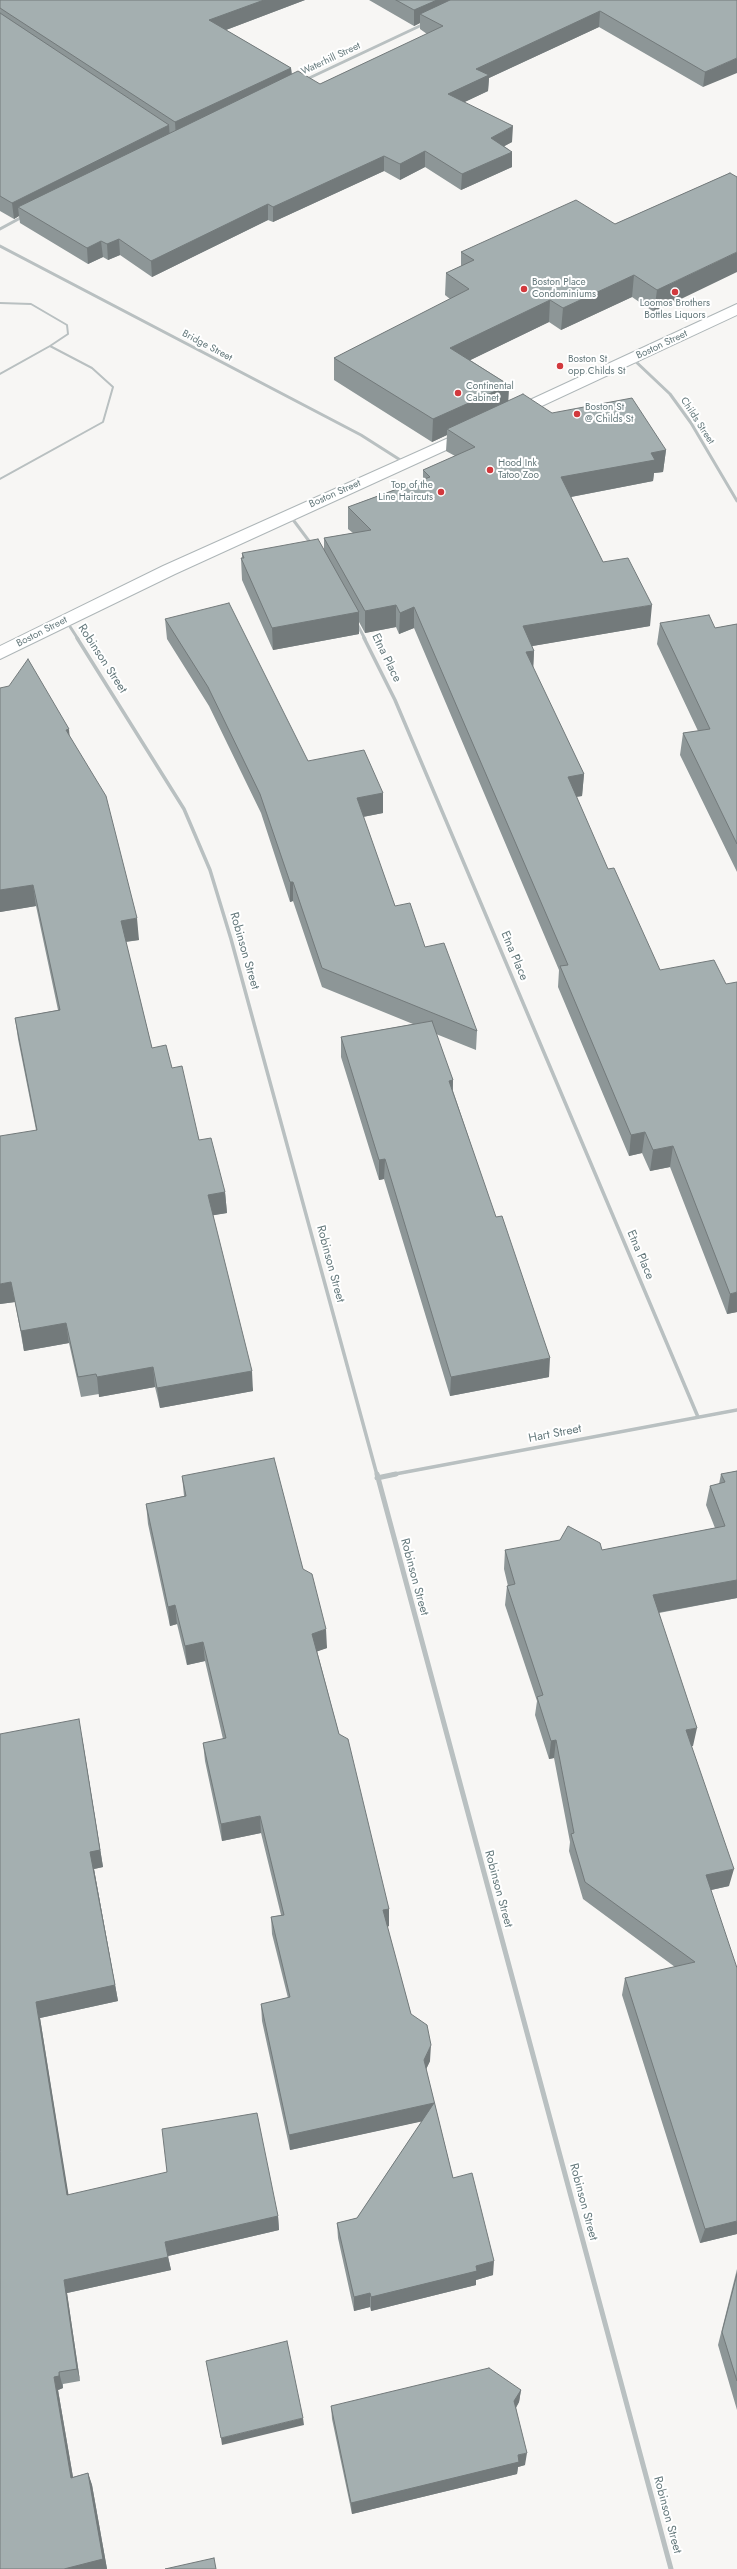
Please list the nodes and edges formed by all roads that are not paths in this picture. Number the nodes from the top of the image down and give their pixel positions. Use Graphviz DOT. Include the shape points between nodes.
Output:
graph roads {
  1 [pos="425,24"];
  2 [pos="297,84"];
  3 [pos="31,213"];
  4 [pos="0,229"];
  5 [pos="0,246"];
  6 [pos="0,303"];
  7 [pos="737,309"];
  8 [pos="50,346"];
  9 [pos="633,359"];
  10 [pos="0,374"];
  11 [pos="405,463"];
  12 [pos="0,479"];
  13 [pos="737,501"];
  14 [pos="289,515"];
  15 [pos="315,549"];
  16 [pos="352,614"];
  17 [pos="65,620"];
  18 [pos="0,652"];
  19 [pos="737,1410"];
  20 [pos="698,1417"];
  21 [pos="377,1478"];
  22 [pos="671,2569"];
  1 -- 2 [label="street, Waterhill Street"];
  3 -- 4 [label="street"];
  5 -- 11 [label="street, Bridge Street" via="361,435"];
  6 -- 8 [label="lane" via="31,304 67,325 68,334"];
  7 -- 9 [label="main road, Boston Street"];
  8 -- 10 [label="lane"];
  8 -- 12 [label="lane" via="92,368 113,387 102,422"];
  9 -- 11 [label="main road, Boston Street"];
  9 -- 13 [label="street, Childs Street" via="658,381 678,406"];
  11 -- 14 [label="main road, Boston Street"];
  14 -- 15 [label="street"];
  14 -- 17 [label="main road, Boston Street"];
  16 -- 20 [label="street, Etna Place" via="395,700"];
  17 -- 18 [label="main road, Boston Street"];
  17 -- 21 [label="street, Robinson Street" via="184,809 206,858 231,939"];
  19 -- 20 [label="street, Hart Street"];
  20 -- 21 [label="street, Hart Street"];
  21 -- 22 [label="street, Robinson Street"];
}
